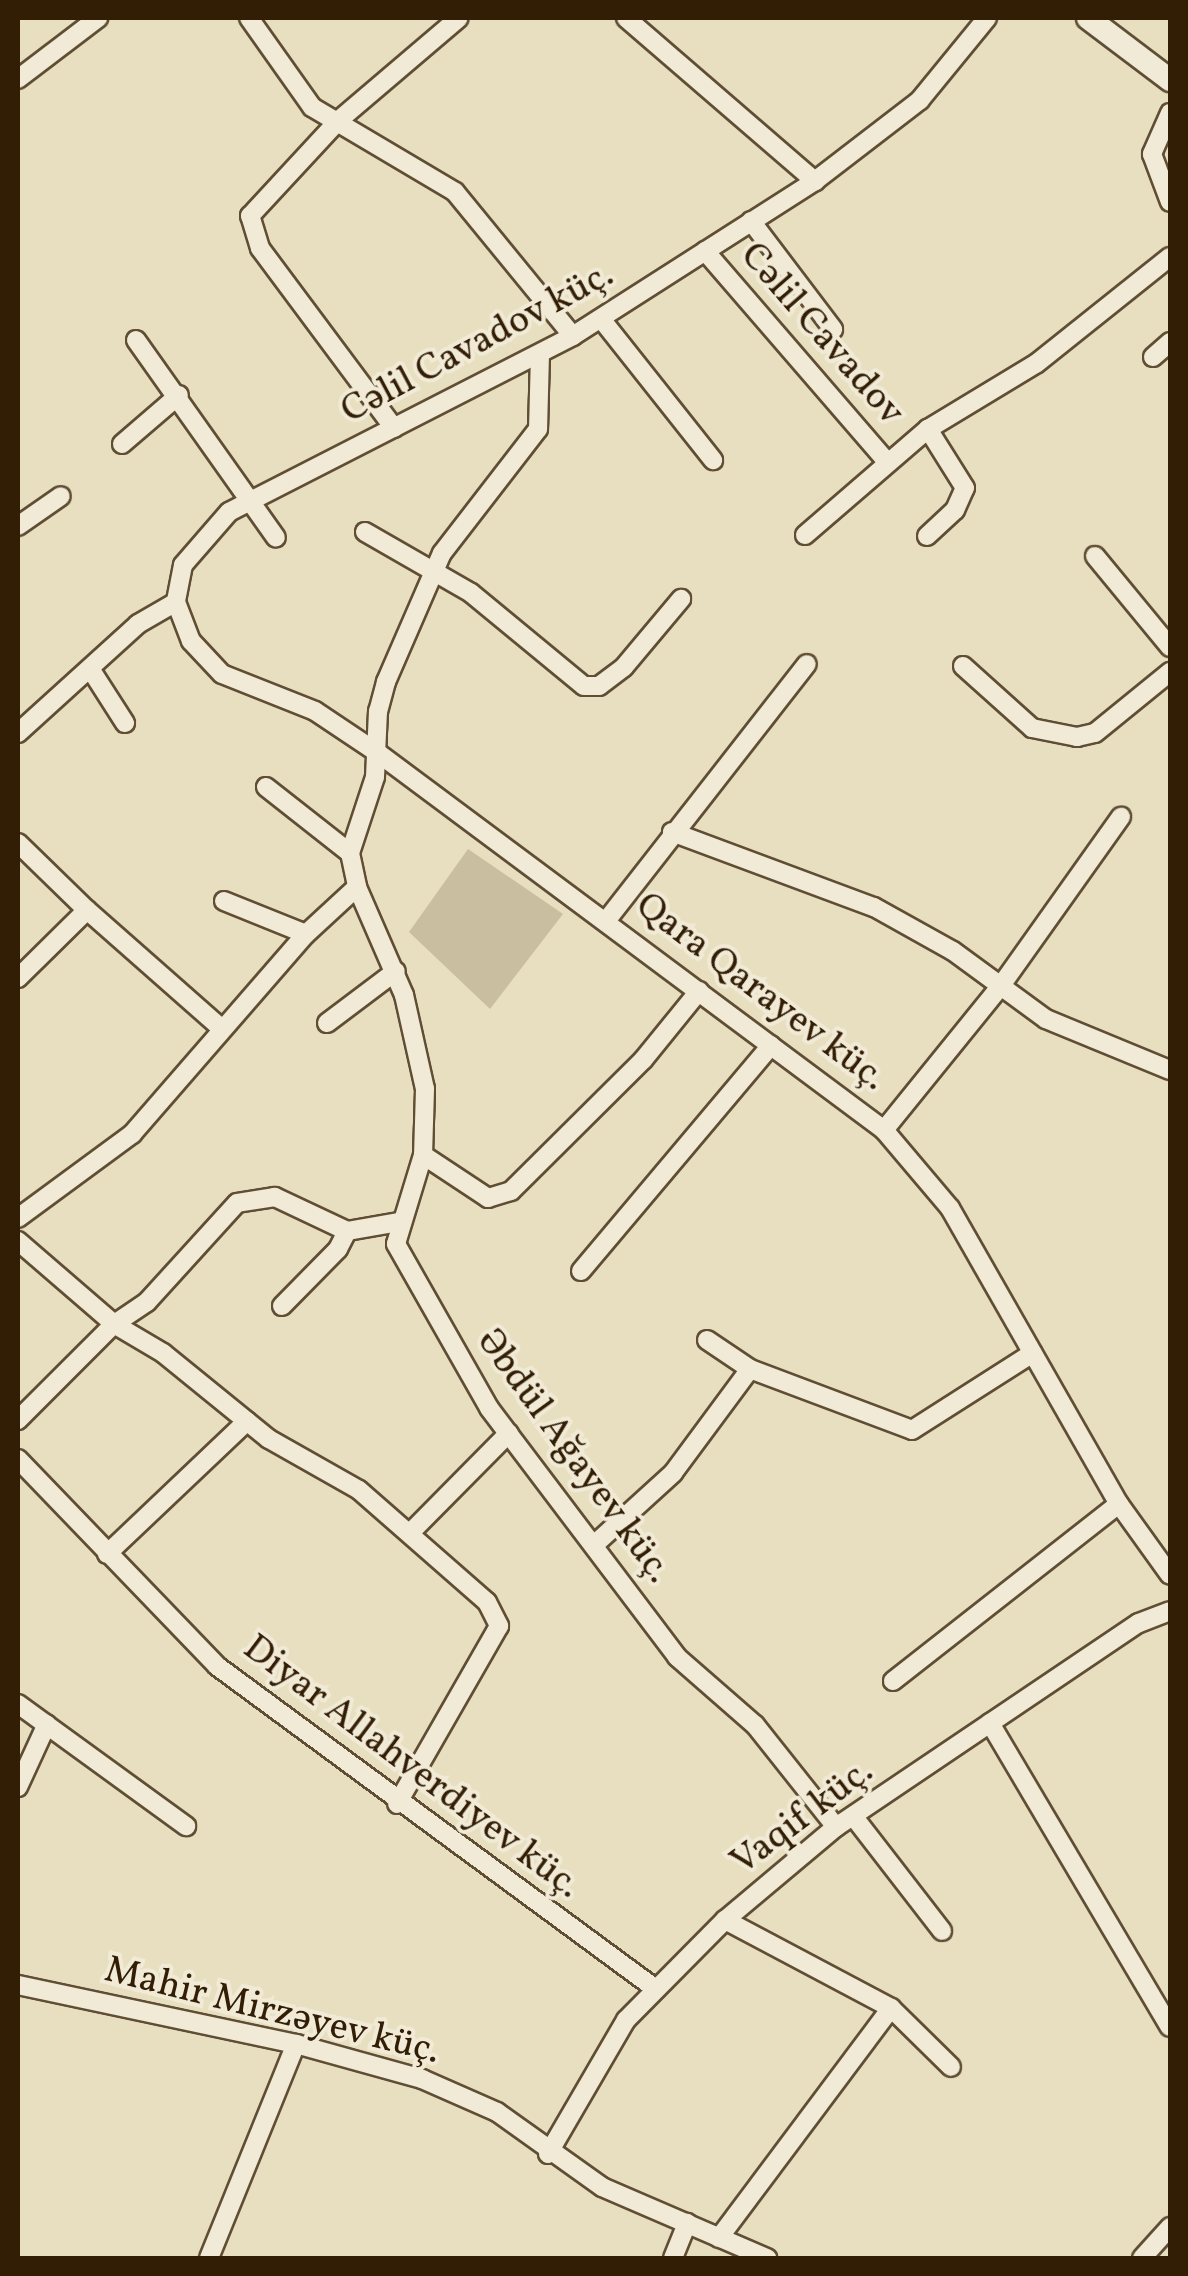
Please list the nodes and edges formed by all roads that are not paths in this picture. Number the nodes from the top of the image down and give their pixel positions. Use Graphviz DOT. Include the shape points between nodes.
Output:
graph roads {
  1 [pos="98,18"];
  2 [pos="249,18"];
  3 [pos="459,18"];
  4 [pos="626,18"];
  5 [pos="987,18"];
  6 [pos="1088,18"];
  7 [pos="18,80"];
  8 [pos="1170,80"];
  9 [pos="1170,113"];
  10 [pos="340,120"];
  11 [pos="815,182"];
  12 [pos="1170,202"];
  13 [pos="752,221"];
  14 [pos="705,252"];
  15 [pos="1170,257"];
  16 [pos="602,320"];
  17 [pos="833,329"];
  18 [pos="574,336"];
  19 [pos="136,340"];
  20 [pos="1170,342"];
  21 [pos="540,354"];
  22 [pos="1153,356"];
  23 [pos="178,395"];
  24 [pos="394,428"];
  25 [pos="928,428"];
  26 [pos="122,444"];
  27 [pos="712,460"];
  28 [pos="886,461"];
  29 [pos="61,496"];
  30 [pos="250,499"];
  31 [pos="18,526"];
  32 [pos="366,532"];
  33 [pos="805,535"];
  34 [pos="927,536"];
  35 [pos="276,538"];
  36 [pos="1095,556"];
  37 [pos="433,572"];
  38 [pos="682,600"];
  39 [pos="176,602"];
  40 [pos="1170,647"];
  41 [pos="807,664"];
  42 [pos="963,666"];
  43 [pos="91,670"];
  44 [pos="1170,672"];
  45 [pos="125,723"];
  46 [pos="18,733"];
  47 [pos="378,754"];
  48 [pos="266,787"];
  49 [pos="1121,816"];
  50 [pos="672,832"];
  51 [pos="18,844"];
  52 [pos="350,853"];
  53 [pos="356,888"];
  54 [pos="224,901"];
  55 [pos="88,910"];
  56 [pos="606,921"];
  57 [pos="306,934"];
  58 [pos="396,971"];
  59 [pos="18,978"];
  60 [pos="1000,988"];
  61 [pos="700,991"];
  62 [pos="327,1022"];
  63 [pos="221,1028"];
  64 [pos="771,1045"];
  65 [pos="1170,1070"];
  66 [pos="884,1130"];
  67 [pos="423,1155"];
  68 [pos="18,1218"];
  69 [pos="400,1222"];
  70 [pos="346,1231"];
  71 [pos="18,1241"];
  72 [pos="582,1271"];
  73 [pos="282,1306"];
  74 [pos="114,1324"];
  75 [pos="707,1340"];
  76 [pos="1033,1353"];
  77 [pos="750,1369"];
  78 [pos="18,1392"];
  79 [pos="33,1404"];
  80 [pos="18,1420"];
  81 [pos="247,1421"];
  82 [pos="508,1434"];
  83 [pos="18,1459"];
  84 [pos="1119,1504"];
  85 [pos="411,1532"];
  86 [pos="594,1546"];
  87 [pos="106,1554"];
  88 [pos="1170,1575"];
  89 [pos="1170,1612"];
  90 [pos="893,1681"];
  91 [pos="18,1704"];
  92 [pos="47,1724"];
  93 [pos="990,1724"];
  94 [pos="18,1787"];
  95 [pos="398,1804"];
  96 [pos="854,1817"];
  97 [pos="186,1826"];
  98 [pos="836,1827"];
  99 [pos="725,1920"];
  100 [pos="942,1931"];
  101 [pos="18,1985"];
  102 [pos="653,1987"];
  103 [pos="891,2008"];
  104 [pos="1170,2028"];
  105 [pos="296,2044"];
  106 [pos="951,2067"];
  107 [pos="548,2154"];
  108 [pos="687,2224"];
  109 [pos="1170,2226"];
  110 [pos="719,2238"];
  111 [pos="209,2258"];
  112 [pos="673,2258"];
  113 [pos="767,2258"];
  114 [pos="1142,2258"];
  1 -- 7 [label="street"];
  2 -- 10 [label="street" via="312,107"];
  3 -- 10 [label="street"];
  4 -- 11 [label="street"];
  5 -- 11 [label="street, Cəlil Cavadov küç." via="920,100"];
  6 -- 8 [label="street"];
  9 -- 12 [label="street" via="1152,154"];
  10 -- 18 [label="street" via="454,192"];
  10 -- 24 [label="street" via="283,186 259,202 250,216 252,230"];
  11 -- 13 [label="street, Cəlil Cavadov küç."];
  13 -- 14 [label="street, Cəlil Cavadov küç."];
  13 -- 17 [label="street, Cəlil Cavadov"];
  14 -- 16 [label="street, Cəlil Cavadov küç."];
  14 -- 28 [label="street, Cəlil Cavadov"];
  15 -- 25 [label="street" via="1037,363"];
  16 -- 18 [label="street, Cəlil Cavadov küç."];
  16 -- 27 [label="street"];
  18 -- 21 [label="street, Cəlil Cavadov küç."];
  19 -- 23 [label="street"];
  20 -- 22 [label="street"];
  21 -- 24 [label="street, Cəlil Cavadov küç."];
  21 -- 37 [label="street, Əbdül Ağayev küç." via="538,429"];
  23 -- 26 [label="street"];
  23 -- 30 [label="street"];
  24 -- 30 [label="street, Cəlil Cavadov küç."];
  25 -- 28 [label="street"];
  25 -- 34 [label="street" via="965,488 955,510"];
  28 -- 33 [label="street"];
  29 -- 31 [label="street"];
  30 -- 35 [label="street"];
  30 -- 39 [label="street, Cəlil Cavadov küç." via="194,547"];
  32 -- 37 [label="street"];
  36 -- 40 [label="street"];
  37 -- 38 [label="street" via="499,613 584,686 599,686 624,667"];
  37 -- 47 [label="street, Əbdül Ağayev küç." via="378,710"];
  39 -- 43 [label="street" via="138,624"];
  39 -- 47 [label="street, Qara Qarayev küç." via="191,640 222,674 314,711"];
  41 -- 50 [label="street"];
  42 -- 44 [label="street" via="1032,728 1077,737 1095,732"];
  43 -- 45 [label="street"];
  43 -- 46 [label="street"];
  47 -- 52 [label="street, Əbdül Ağayev küç."];
  47 -- 56 [label="street, Qara Qarayev küç."];
  48 -- 52 [label="street"];
  49 -- 60 [label="street"];
  50 -- 56 [label="street"];
  50 -- 60 [label="street" via="874,907 953,951"];
  51 -- 55 [label="street"];
  52 -- 53 [label="street, Əbdül Ağayev küç."];
  53 -- 57 [label="street"];
  53 -- 58 [label="street, Əbdül Ağayev küç."];
  54 -- 57 [label="street"];
  55 -- 59 [label="street"];
  55 -- 63 [label="street"];
  56 -- 61 [label="street, Qara Qarayev küç."];
  57 -- 63 [label="street"];
  58 -- 62 [label="street"];
  58 -- 67 [label="street, Əbdül Ağayev küç." via="425,1089"];
  60 -- 65 [label="street" via="1046,1019"];
  60 -- 66 [label="street"];
  61 -- 64 [label="street, Qara Qarayev küç."];
  61 -- 67 [label="street" via="632,1072 510,1191 488,1198"];
  63 -- 68 [label="street" via="132,1134"];
  64 -- 66 [label="street, Qara Qarayev küç."];
  64 -- 72 [label="street"];
  66 -- 76 [label="street, Qara Qarayev küç." via="950,1208"];
  67 -- 69 [label="street, Əbdül Ağayev küç."];
  69 -- 70 [label="street"];
  69 -- 82 [label="street, Əbdül Ağayev küç." via="399,1258"];
  70 -- 73 [label="street" via="338,1249"];
  70 -- 74 [label="street" via="275,1196 237,1203 147,1302"];
  71 -- 74 [label="street"];
  74 -- 79 [label="street"];
  74 -- 81 [label="street" via="163,1353"];
  75 -- 77 [label="street"];
  76 -- 77 [label="street" via="912,1430"];
  76 -- 84 [label="street, Qara Qarayev küç."];
  77 -- 86 [label="street" via="673,1472"];
  78 -- 79 [label="street"];
  79 -- 80 [label="street"];
  81 -- 85 [label="street" via="359,1490"];
  81 -- 87 [label="street"];
  82 -- 85 [label="street"];
  82 -- 86 [label="street, Əbdül Ağayev küç."];
  83 -- 87 [label="street, Diyar Allahverdiyev küç."];
  84 -- 88 [label="street, Qara Qarayev küç."];
  84 -- 90 [label="street"];
  85 -- 95 [label="street" via="487,1602 499,1626"];
  86 -- 98 [label="street, Əbdül Ağayev küç." via="677,1657 755,1725"];
  87 -- 95 [label="street, Diyar Allahverdiyev küç." via="217,1666"];
  89 -- 93 [label="street, Vaqif küç." via="1139,1623"];
  91 -- 92 [label="street"];
  92 -- 94 [label="street"];
  92 -- 97 [label="street"];
  93 -- 96 [label="street, Vaqif küç."];
  93 -- 104 [label="street"];
  95 -- 102 [label="street, Diyar Allahverdiyev küç."];
  96 -- 98 [label="street, Vaqif küç."];
  96 -- 100 [label="street"];
  98 -- 99 [label="street, Vaqif küç."];
  99 -- 102 [label="street, Vaqif küç."];
  99 -- 103 [label="street"];
  101 -- 105 [label="street, Mahir Mirzəyev küç."];
  102 -- 107 [label="street, Vaqif küç." via="626,2020"];
  103 -- 106 [label="street"];
  103 -- 110 [label="street"];
  105 -- 107 [label="street, Mahir Mirzəyev küç." via="462,2094"];
  105 -- 111 [label="street"];
  107 -- 108 [label="street, Mahir Mirzəyev küç." via="602,2187"];
  108 -- 110 [label="street, Mahir Mirzəyev küç."];
  108 -- 112 [label="street"];
  109 -- 114 [label="street"];
  110 -- 113 [label="street, Mahir Mirzəyev küç."];
}
